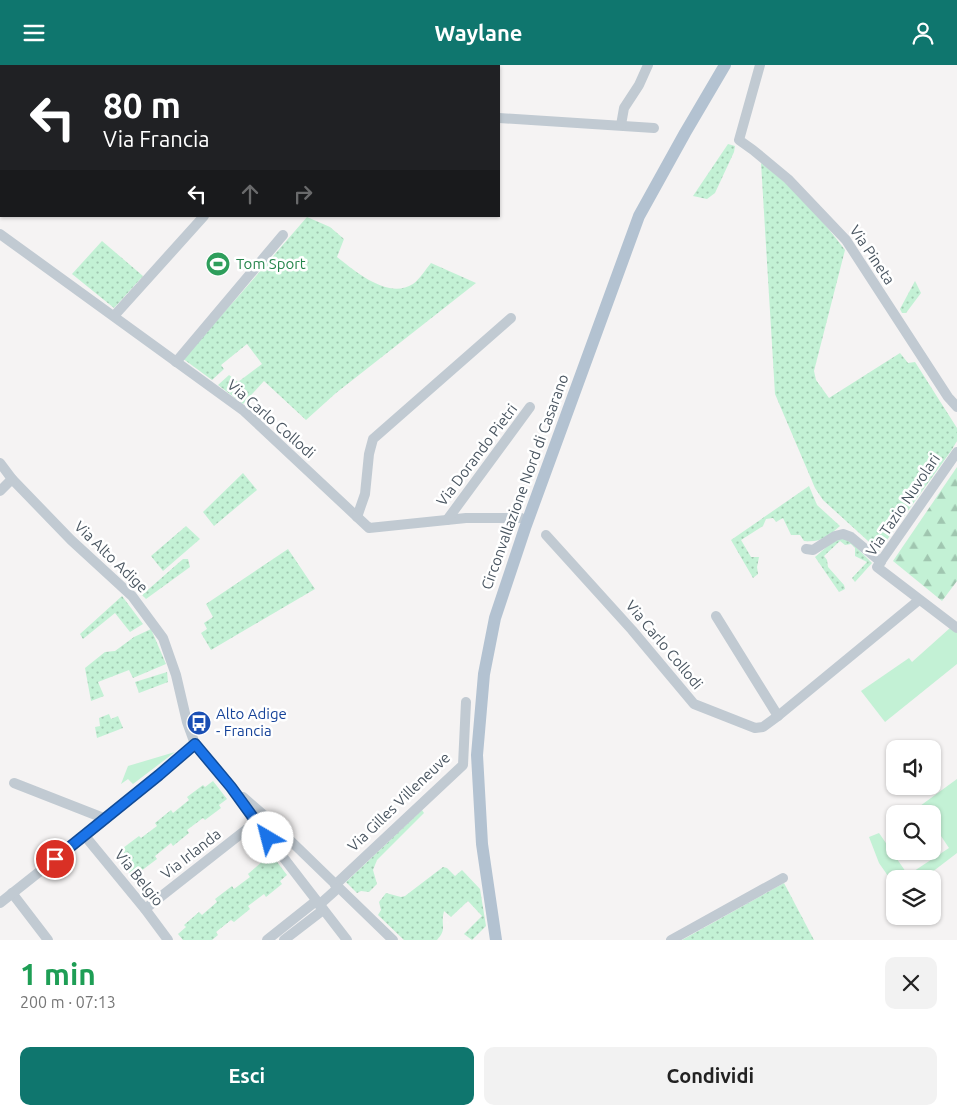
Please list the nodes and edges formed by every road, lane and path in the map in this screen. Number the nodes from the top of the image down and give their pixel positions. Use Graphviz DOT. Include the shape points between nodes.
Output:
graph roads {
  1 [pos="648,65"];
  2 [pos="725,65"];
  3 [pos="760,65"];
  4 [pos="500,118"];
  5 [pos="621,125"];
  6 [pos="654,128"];
  7 [pos="203,217"];
  8 [pos="0,235"];
  9 [pos="283,235"];
  10 [pos="114,316"];
  11 [pos="511,318"];
  12 [pos="176,362"];
  13 [pos="530,407"];
  14 [pos="957,407"];
  15 [pos="957,452"];
  16 [pos="0,463"];
  17 [pos="12,479"];
  18 [pos="0,491"];
  19 [pos="357,517"];
  20 [pos="521,518"];
  21 [pos="447,520"];
  22 [pos="546,535"];
  23 [pos="806,549"];
  24 [pos="881,562"];
  25 [pos="919,600"];
  26 [pos="716,616"];
  27 [pos="957,628"];
  28 [pos="466,702"];
  29 [pos="778,716"];
  30 [pos="195,744"];
  31 [pos="14,783"];
  32 [pos="231,787"];
  33 [pos="106,819"];
  34 [pos="256,822"];
  35 [pos="84,836"];
  36 [pos="783,878"];
  37 [pos="336,887"];
  38 [pos="12,893"];
  39 [pos="0,902"];
  40 [pos="319,905"];
  41 [pos="145,909"];
  42 [pos="48,940"];
  43 [pos="168,940"];
  44 [pos="267,940"];
  45 [pos="284,940"];
  46 [pos="347,940"];
  47 [pos="393,940"];
  48 [pos="496,940"];
  49 [pos="671,940"];
  1 -- 5 [label="street" via="624,108"];
  2 -- 48 [label="main road, Circonvallazione Nord di Casarano" via="639,216 495,618 484,674 477,755 482,844"];
  3 -- 14 [label="street, Via Pineta" via="739,141 788,179 846,240"];
  4 -- 5 [label="street"];
  5 -- 6 [label="street"];
  7 -- 10 [label="street"];
  8 -- 10 [label="street, Via Carlo Collodi"];
  9 -- 12 [label="street"];
  10 -- 12 [label="street, Via Carlo Collodi"];
  11 -- 19 [label="street" via="373,439 366,494"];
  12 -- 19 [label="street, Via Carlo Collodi" via="244,411"];
  13 -- 21 [label="street, Via Dorando Pietri"];
  15 -- 24 [label="street, Via Tazio Nuvolari"];
  16 -- 17 [label="street, Via Alto Adige"];
  17 -- 18 [label="street"];
  17 -- 30 [label="street, Via Alto Adige" via="132,596 163,638"];
  19 -- 21 [label="street, Via Carlo Collodi" via="369,528"];
  20 -- 21 [label="street, Via Carlo Collodi"];
  22 -- 29 [label="street, Via Carlo Collodi" via="694,704 755,728 763,727"];
  23 -- 24 [label="street" via="813,551 843,534"];
  24 -- 25 [label="street, Via Tazio Nuvolari" via="878,567"];
  25 -- 27 [label="street, Via Tazio Nuvolari"];
  25 -- 29 [label="street, Via Carlo Collodi"];
  26 -- 29 [label="street"];
  28 -- 37 [label="street, Via Gilles Villeneuve" via="463,765"];
  30 -- 32 [label="street"];
  30 -- 33 [label="street"];
  31 -- 33 [label="street"];
  32 -- 34 [label="street"];
  32 -- 37 [label="street"];
  33 -- 35 [label="street"];
  34 -- 40 [label="street"];
  34 -- 41 [label="street, Via Irlanda"];
  35 -- 38 [label="street"];
  35 -- 41 [label="street, Via Belgio"];
  36 -- 49 [label="street"];
  37 -- 40 [label="street, Via Gilles Villeneuve"];
  37 -- 47 [label="street"];
  38 -- 39 [label="street"];
  38 -- 42 [label="street"];
  40 -- 44 [label="street"];
  40 -- 45 [label="street"];
  40 -- 46 [label="street"];
  41 -- 43 [label="street, Via Belgio"];
}
